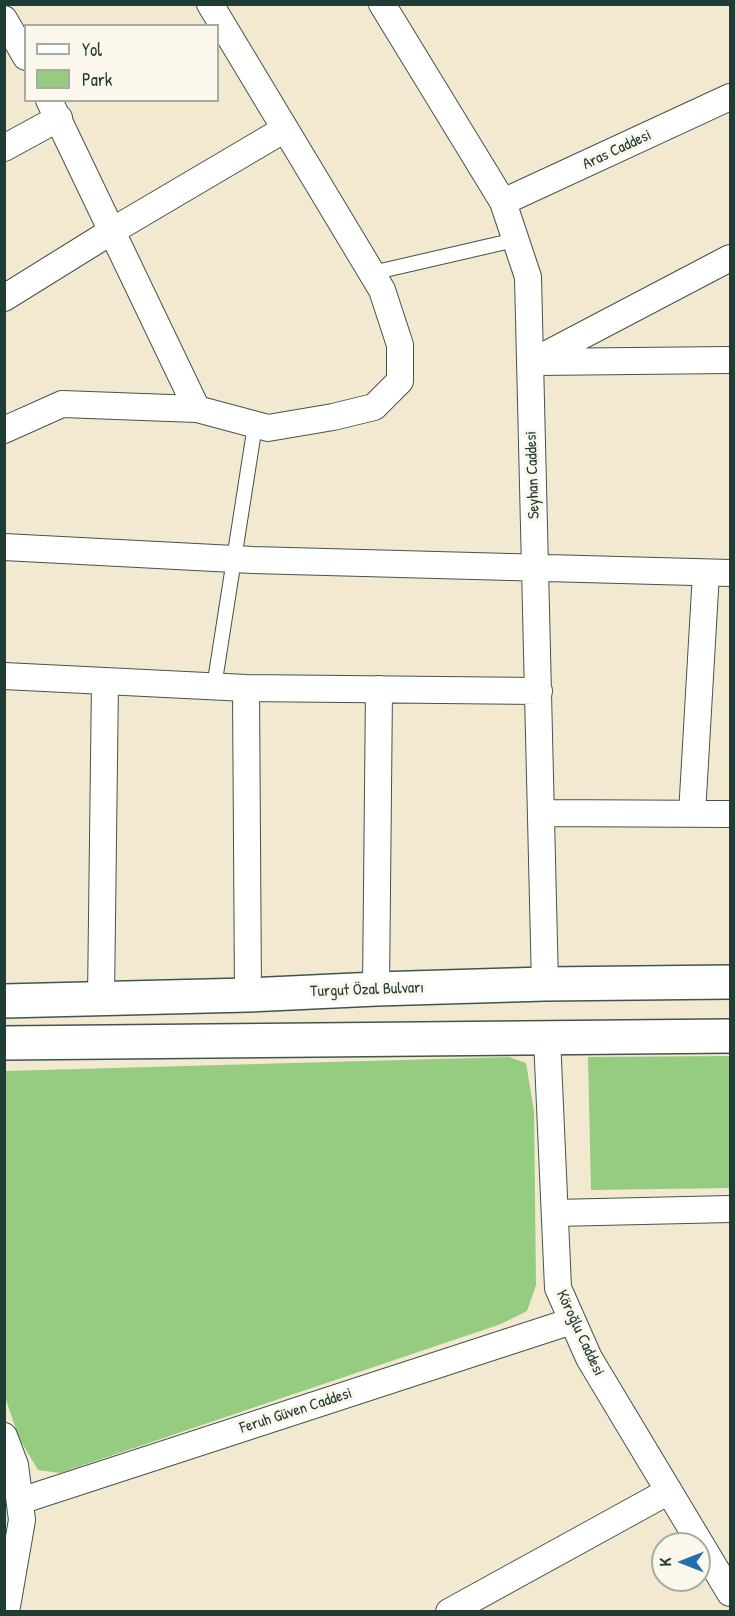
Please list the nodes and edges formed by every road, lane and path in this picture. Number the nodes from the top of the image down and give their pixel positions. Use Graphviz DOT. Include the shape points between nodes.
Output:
graph roads {
  1 [pos="210,4"];
  2 [pos="382,4"];
  3 [pos="4,19"];
  4 [pos="24,54"];
  5 [pos="730,97"];
  6 [pos="54,109"];
  7 [pos="285,129"];
  8 [pos="4,148"];
  9 [pos="503,202"];
  10 [pos="112,231"];
  11 [pos="515,240"];
  12 [pos="730,258"];
  13 [pos="372,273"];
  14 [pos="4,298"];
  15 [pos="730,360"];
  16 [pos="530,363"];
  17 [pos="197,409"];
  18 [pos="255,425"];
  19 [pos="4,430"];
  20 [pos="4,547"];
  21 [pos="234,558"];
  22 [pos="536,568"];
  23 [pos="718,573"];
  24 [pos="4,676"];
  25 [pos="105,681"];
  26 [pos="214,687"];
  27 [pos="246,688"];
  28 [pos="379,689"];
  29 [pos="539,691"];
  30 [pos="542,813"];
  31 [pos="692,814"];
  32 [pos="730,814"];
  33 [pos="730,981"];
  34 [pos="545,984"];
  35 [pos="376,989"];
  36 [pos="248,995"];
  37 [pos="101,998"];
  38 [pos="4,1001"];
  39 [pos="730,1036"];
  40 [pos="547,1038"];
  41 [pos="4,1043"];
  42 [pos="730,1209"];
  43 [pos="555,1213"];
  44 [pos="572,1321"];
  45 [pos="4,1436"];
  46 [pos="10,1470"];
  47 [pos="669,1491"];
  48 [pos="20,1501"];
  49 [pos="730,1593"];
  50 [pos="6,1611"];
  51 [pos="449,1611"];
  1 -- 7 [label="street"];
  2 -- 9 [label="street, Seyhan Caddesi"];
  3 -- 4 [label="street"];
  5 -- 9 [label="street, Aras Caddesi"];
  6 -- 8 [label="street"];
  6 -- 10 [label="street"];
  7 -- 10 [label="street"];
  7 -- 13 [label="street"];
  9 -- 11 [label="street, Seyhan Caddesi"];
  10 -- 14 [label="street"];
  10 -- 17 [label="street"];
  11 -- 13 [label="lane"];
  11 -- 16 [label="street, Seyhan Caddesi" via="528,277"];
  12 -- 16 [label="street"];
  13 -- 18 [label="street" via="382,290 400,345 400,381 374,407 268,428"];
  15 -- 16 [label="street"];
  16 -- 22 [label="street, Seyhan Caddesi"];
  17 -- 18 [label="street"];
  17 -- 19 [label="street" via="62,404"];
  18 -- 21 [label="lane"];
  20 -- 21 [label="street"];
  21 -- 22 [label="street"];
  21 -- 26 [label="lane"];
  22 -- 23 [label="street"];
  22 -- 29 [label="street, Seyhan Caddesi"];
  23 -- 31 [label="street"];
  24 -- 25 [label="street"];
  25 -- 26 [label="street"];
  25 -- 37 [label="street"];
  26 -- 27 [label="street"];
  27 -- 28 [label="street"];
  27 -- 36 [label="street"];
  28 -- 29 [label="street"];
  28 -- 35 [label="street"];
  29 -- 30 [label="street, Seyhan Caddesi"];
  30 -- 31 [label="street"];
  30 -- 34 [label="street, Seyhan Caddesi"];
  31 -- 32 [label="street"];
  33 -- 34 [label="street, Turgut Özal Bulvarı"];
  34 -- 35 [label="street, Turgut Özal Bulvarı"];
  35 -- 36 [label="street, Turgut Özal Bulvarı"];
  36 -- 37 [label="street, Turgut Özal Bulvarı"];
  37 -- 38 [label="street, Turgut Özal Bulvarı"];
  39 -- 40 [label="street"];
  40 -- 41 [label="street"];
  40 -- 43 [label="street, Köroğlu Caddesi"];
  42 -- 43 [label="street"];
  43 -- 44 [label="street, Köroğlu Caddesi" via="558,1288"];
  44 -- 47 [label="street, Köroğlu Caddesi" via="589,1358"];
  44 -- 48 [label="street, Feruh Güven Caddesi"];
  45 -- 46 [label="street"];
  46 -- 48 [label="street"];
  47 -- 49 [label="street, Köroğlu Caddesi"];
  47 -- 51 [label="street"];
  48 -- 50 [label="street" via="22,1520"];
}
